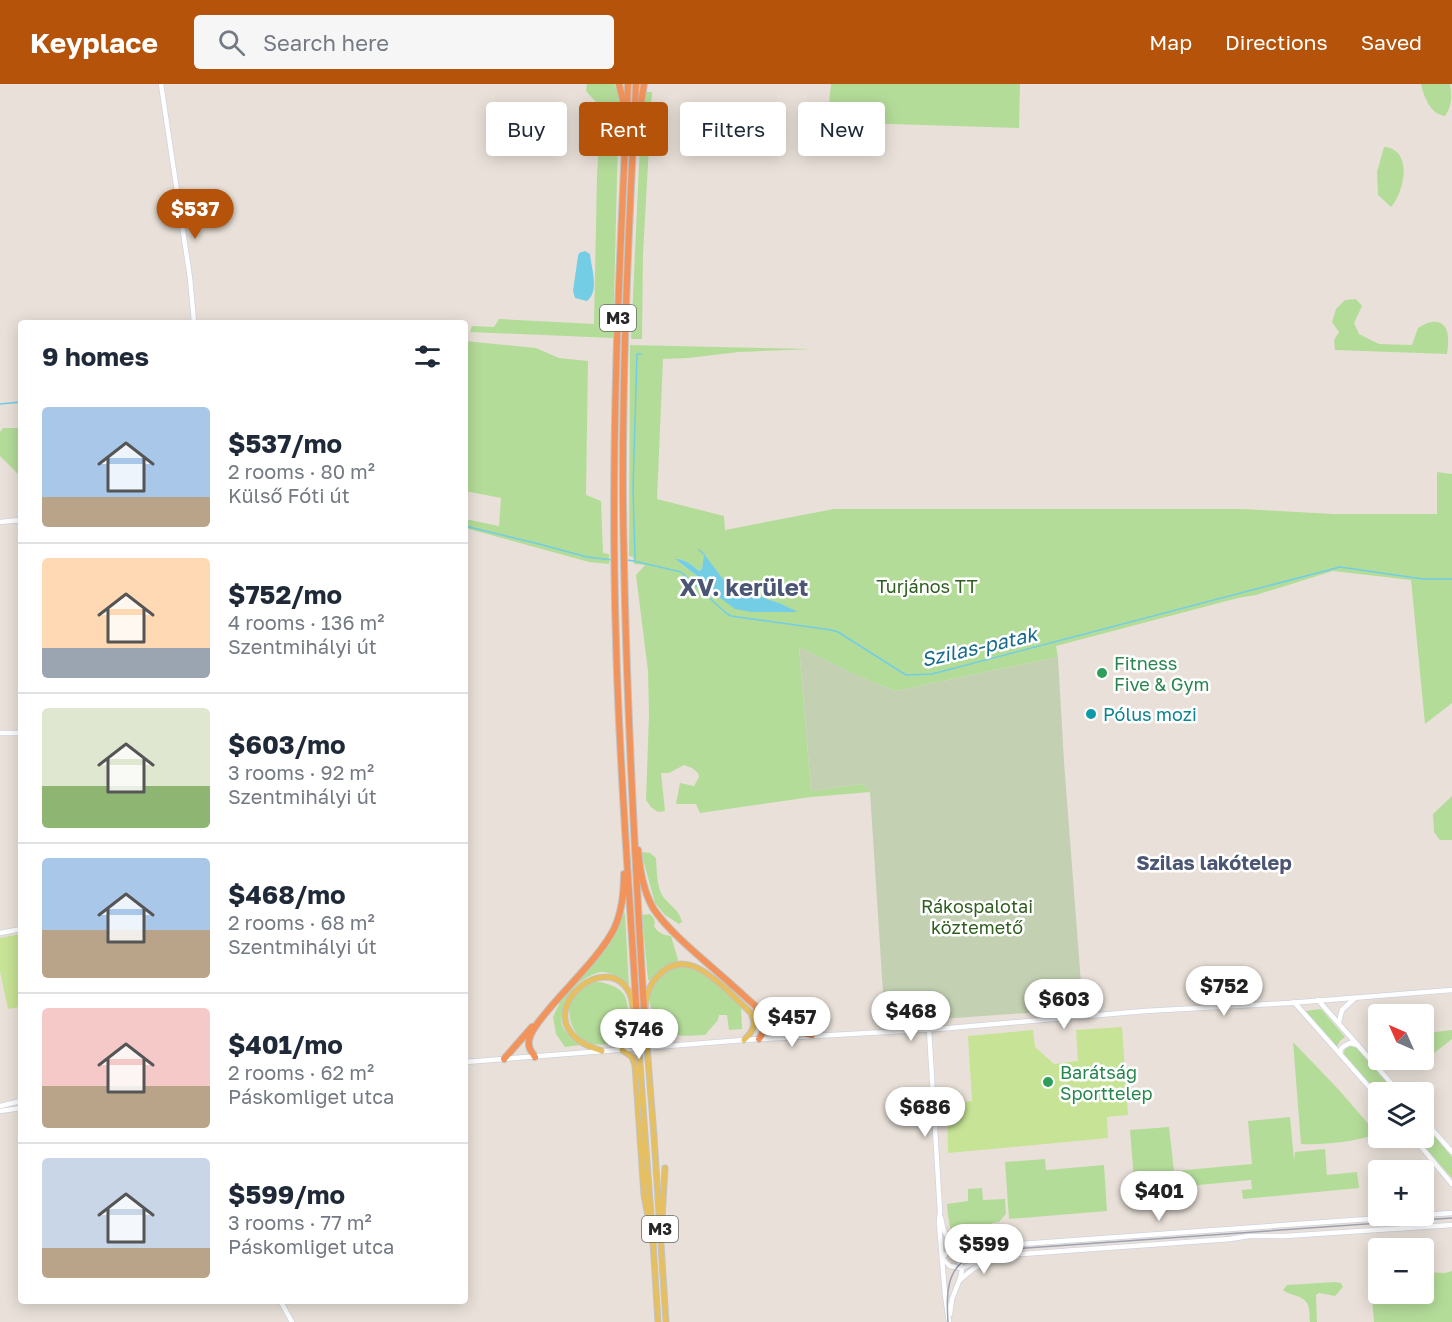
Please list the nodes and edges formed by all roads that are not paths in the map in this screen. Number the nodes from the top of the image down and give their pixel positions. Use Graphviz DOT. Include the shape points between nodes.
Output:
graph roads {
  1 [pos="161,84"];
  2 [pos="619,84"];
  3 [pos="628,84"];
  4 [pos="636,84"];
  5 [pos="644,84"];
  6 [pos="625,157"];
  7 [pos="632,162"];
  8 [pos="194,320"];
  9 [pos="18,520"];
  10 [pos="0,522"];
  11 [pos="0,733"];
  12 [pos="18,733"];
  13 [pos="633,825"];
  14 [pos="625,847"];
  15 [pos="18,930"];
  16 [pos="0,933"];
  17 [pos="1452,990"];
  18 [pos="1356,998"];
  19 [pos="1318,1000"];
  20 [pos="1294,1002"];
  21 [pos="753,1004"];
  22 [pos="644,1010"];
  23 [pos="544,1016"];
  24 [pos="637,1020"];
  25 [pos="1339,1022"];
  26 [pos="929,1029"];
  27 [pos="812,1035"];
  28 [pos="759,1039"];
  29 [pos="744,1040"];
  30 [pos="1360,1046"];
  31 [pos="621,1050"];
  32 [pos="602,1052"];
  33 [pos="1340,1054"];
  34 [pos="535,1057"];
  35 [pos="504,1059"];
  36 [pos="468,1062"];
  37 [pos="1391,1082"];
  38 [pos="1368,1086"];
  39 [pos="18,1102"];
  40 [pos="0,1106"];
  41 [pos="18,1109"];
  42 [pos="0,1112"];
  43 [pos="1434,1131"];
  44 [pos="1422,1148"];
  45 [pos="1452,1152"];
  46 [pos="664,1168"];
  47 [pos="1452,1184"];
  48 [pos="1452,1208"];
  49 [pos="940,1212"];
  50 [pos="1452,1213"];
  51 [pos="1444,1214"];
  52 [pos="1348,1221"];
  53 [pos="1452,1225"];
  54 [pos="1349,1232"];
  55 [pos="946,1234"];
  56 [pos="653,1243"];
  57 [pos="661,1243"];
  58 [pos="972,1246"];
  59 [pos="953,1249"];
  60 [pos="1000,1254"];
  61 [pos="942,1258"];
  62 [pos="962,1268"];
  63 [pos="957,1283"];
  64 [pos="282,1304"];
  65 [pos="949,1320"];
  66 [pos="292,1322"];
  67 [pos="658,1322"];
  68 [pos="666,1322"];
  1 -- 8 [label="main road"];
  2 -- 6 [label="highway"];
  3 -- 6 [label="highway, M3"];
  4 -- 7 [label="highway, M3"];
  5 -- 7 [label="highway"];
  6 -- 14 [label="highway, M3" via="616,389 615,552"];
  7 -- 13 [label="highway, M3" via="624,388 624,566"];
  9 -- 10 [label="main road"];
  11 -- 12 [label="main road"];
  13 -- 21 [label="highway" via="644,885 654,909"];
  13 -- 22 [label="highway, M3"];
  14 -- 23 [label="highway" via="618,920 603,947"];
  14 -- 24 [label="highway, M3"];
  15 -- 16 [label="main road"];
  17 -- 18 [label="main road"];
  18 -- 19 [label="main road"];
  18 -- 25 [label="main road" via="1342,1010"];
  19 -- 20 [label="main road"];
  19 -- 25 [label="main road"];
  20 -- 26 [label="main road"];
  20 -- 33 [label="main road"];
  21 -- 27 [label="highway" via="777,1023"];
  21 -- 28 [label="highway" via="763,1023"];
  22 -- 29 [label="main road" via="648,991 660,973 674,965 689,965 704,971 751,1013 753,1028"];
  22 -- 57 [label="main road, M3, bridge"];
  23 -- 34 [label="highway" via="528,1042"];
  23 -- 35 [label="highway"];
  24 -- 32 [label="main road" via="629,991 619,981 596,978 579,987 569,1001 567,1027 575,1038"];
  24 -- 56 [label="main road, M3, bridge"];
  25 -- 30 [label="main road"];
  26 -- 27 [label="main road"];
  26 -- 49 [label="main road"];
  27 -- 28 [label="main road"];
  28 -- 29 [label="main road"];
  29 -- 31 [label="main road"];
  30 -- 33 [label="main road" via="1350,1043 1340,1049"];
  30 -- 37 [label="main road"];
  31 -- 32 [label="main road"];
  31 -- 56 [label="main road" via="632,1057 635,1065 644,1195"];
  32 -- 34 [label="main road"];
  33 -- 38 [label="main road"];
  34 -- 35 [label="main road"];
  35 -- 36 [label="main road"];
  39 -- 40 [label="main road"];
  41 -- 42 [label="main road"];
  43 -- 45 [label="main road"];
  44 -- 47 [label="main road"];
  46 -- 57 [label="main road"];
  48 -- 51 [label="main road"];
  49 -- 55 [label="main road"];
  49 -- 61 [label="main road"];
  50 -- 51 [label="main road"];
  51 -- 52 [label="main road"];
  52 -- 54 [label="main road"];
  52 -- 58 [label="main road"];
  53 -- 54 [label="main road"];
  54 -- 60 [label="main road"];
  55 -- 58 [label="main road" via="957,1243"];
  55 -- 59 [label="main road"];
  56 -- 67 [label="main road, M3"];
  57 -- 68 [label="main road, M3"];
  58 -- 59 [label="main road"];
  59 -- 61 [label="main road"];
  59 -- 62 [label="main road"];
  60 -- 62 [label="main road"];
  60 -- 63 [label="main road"];
  61 -- 62 [label="main road" via="950,1266"];
  61 -- 65 [label="main road"];
  62 -- 63 [label="main road"];
  63 -- 65 [label="main road"];
  64 -- 66 [label="main road"];
}
